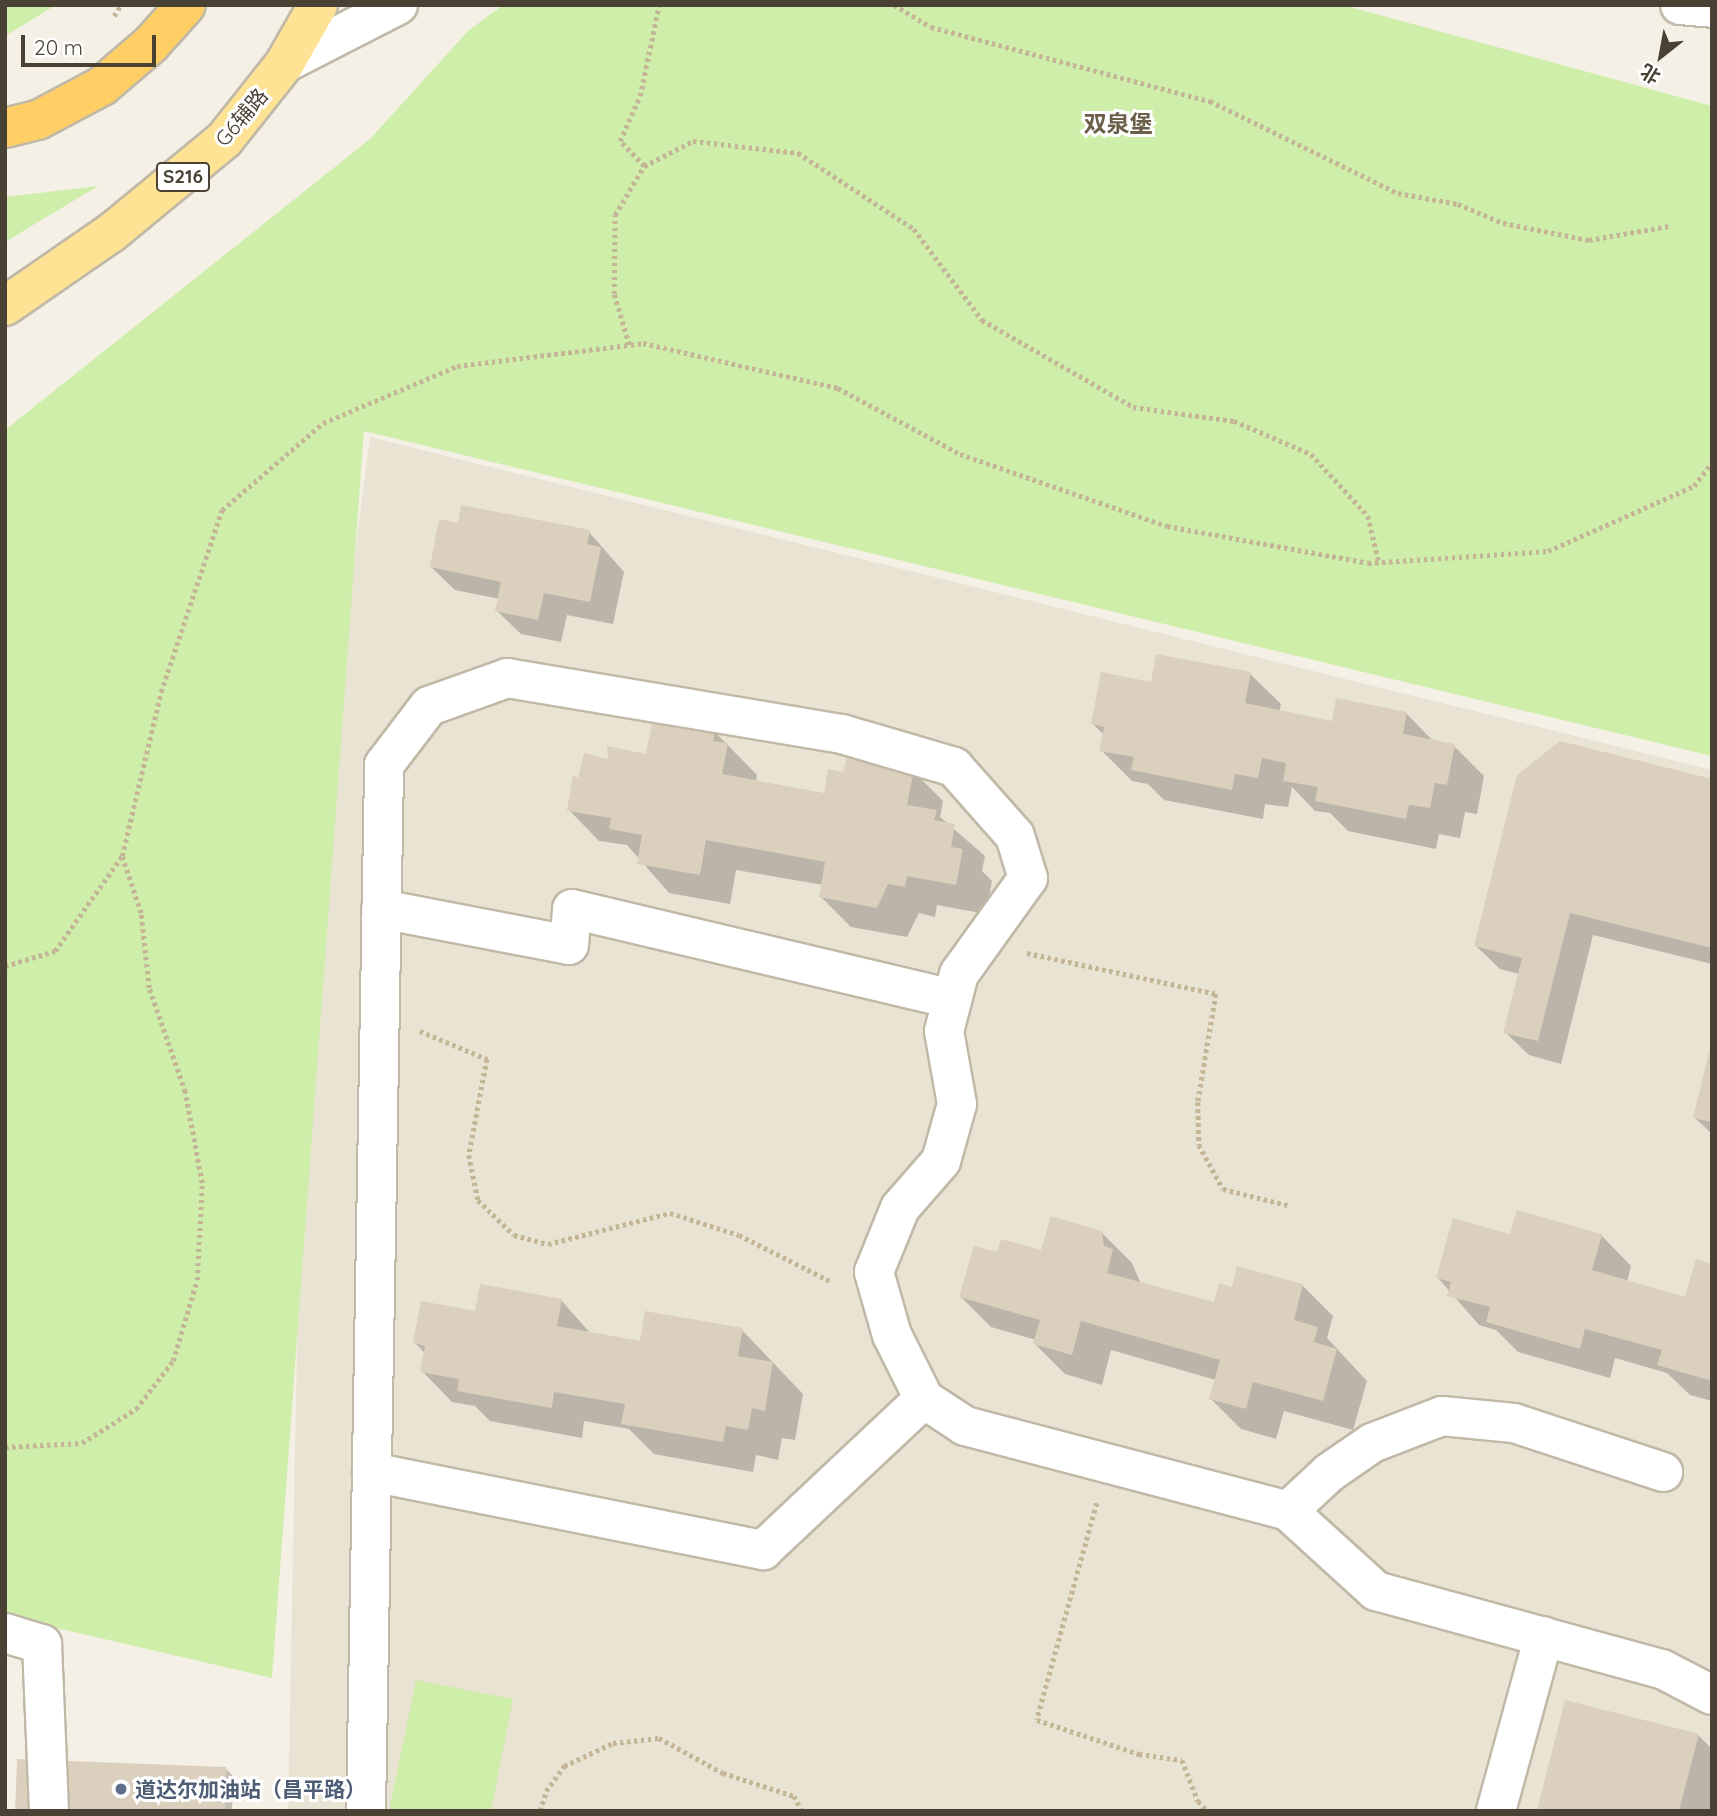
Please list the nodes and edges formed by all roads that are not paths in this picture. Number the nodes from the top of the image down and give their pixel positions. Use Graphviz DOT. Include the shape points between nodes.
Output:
graph roads {
  1 [pos="186,5"];
  2 [pos="318,5"];
  3 [pos="398,5"];
  4 [pos="1680,5"];
  5 [pos="1712,8"];
  6 [pos="285,63"];
  7 [pos="5,128"];
  8 [pos="5,306"];
  9 [pos="381,909"];
  10 [pos="952,999"];
  11 [pos="924,1399"];
  12 [pos="372,1472"];
  13 [pos="1663,1472"];
  14 [pos="1288,1511"];
  15 [pos="5,1633"];
  16 [pos="1544,1636"];
  17 [pos="1712,1695"];
  18 [pos="49,1811"];
  19 [pos="366,1811"];
  20 [pos="1496,1811"];
  1 -- 7 [label="highway" via="152,44 102,86 38,120"];
  2 -- 6 [label="main road, G6辅路 / S216"];
  3 -- 6 [label="street"];
  4 -- 5 [label="street"];
  6 -- 8 [label="main road, G6辅路 / S216" via="224,140 180,180"];
  9 -- 10 [label="street" via="569,945 572,909"];
  9 -- 10 [label="street" via="384,765 429,706 507,678 842,734 954,767 1015,836 1028,878 958,974"];
  9 -- 12 [label="street"];
  10 -- 11 [label="street" via="944,1031 957,1104 941,1161 900,1208 874,1272"];
  11 -- 12 [label="street" via="762,1550"];
  11 -- 14 [label="street" via="965,1426"];
  12 -- 19 [label="street"];
  13 -- 14 [label="street" via="1514,1423 1442,1416 1372,1443 1330,1472"];
  14 -- 16 [label="street" via="1376,1591"];
  15 -- 18 [label="street" via="42,1644"];
  16 -- 17 [label="street" via="1662,1669"];
  16 -- 20 [label="street"];
}
